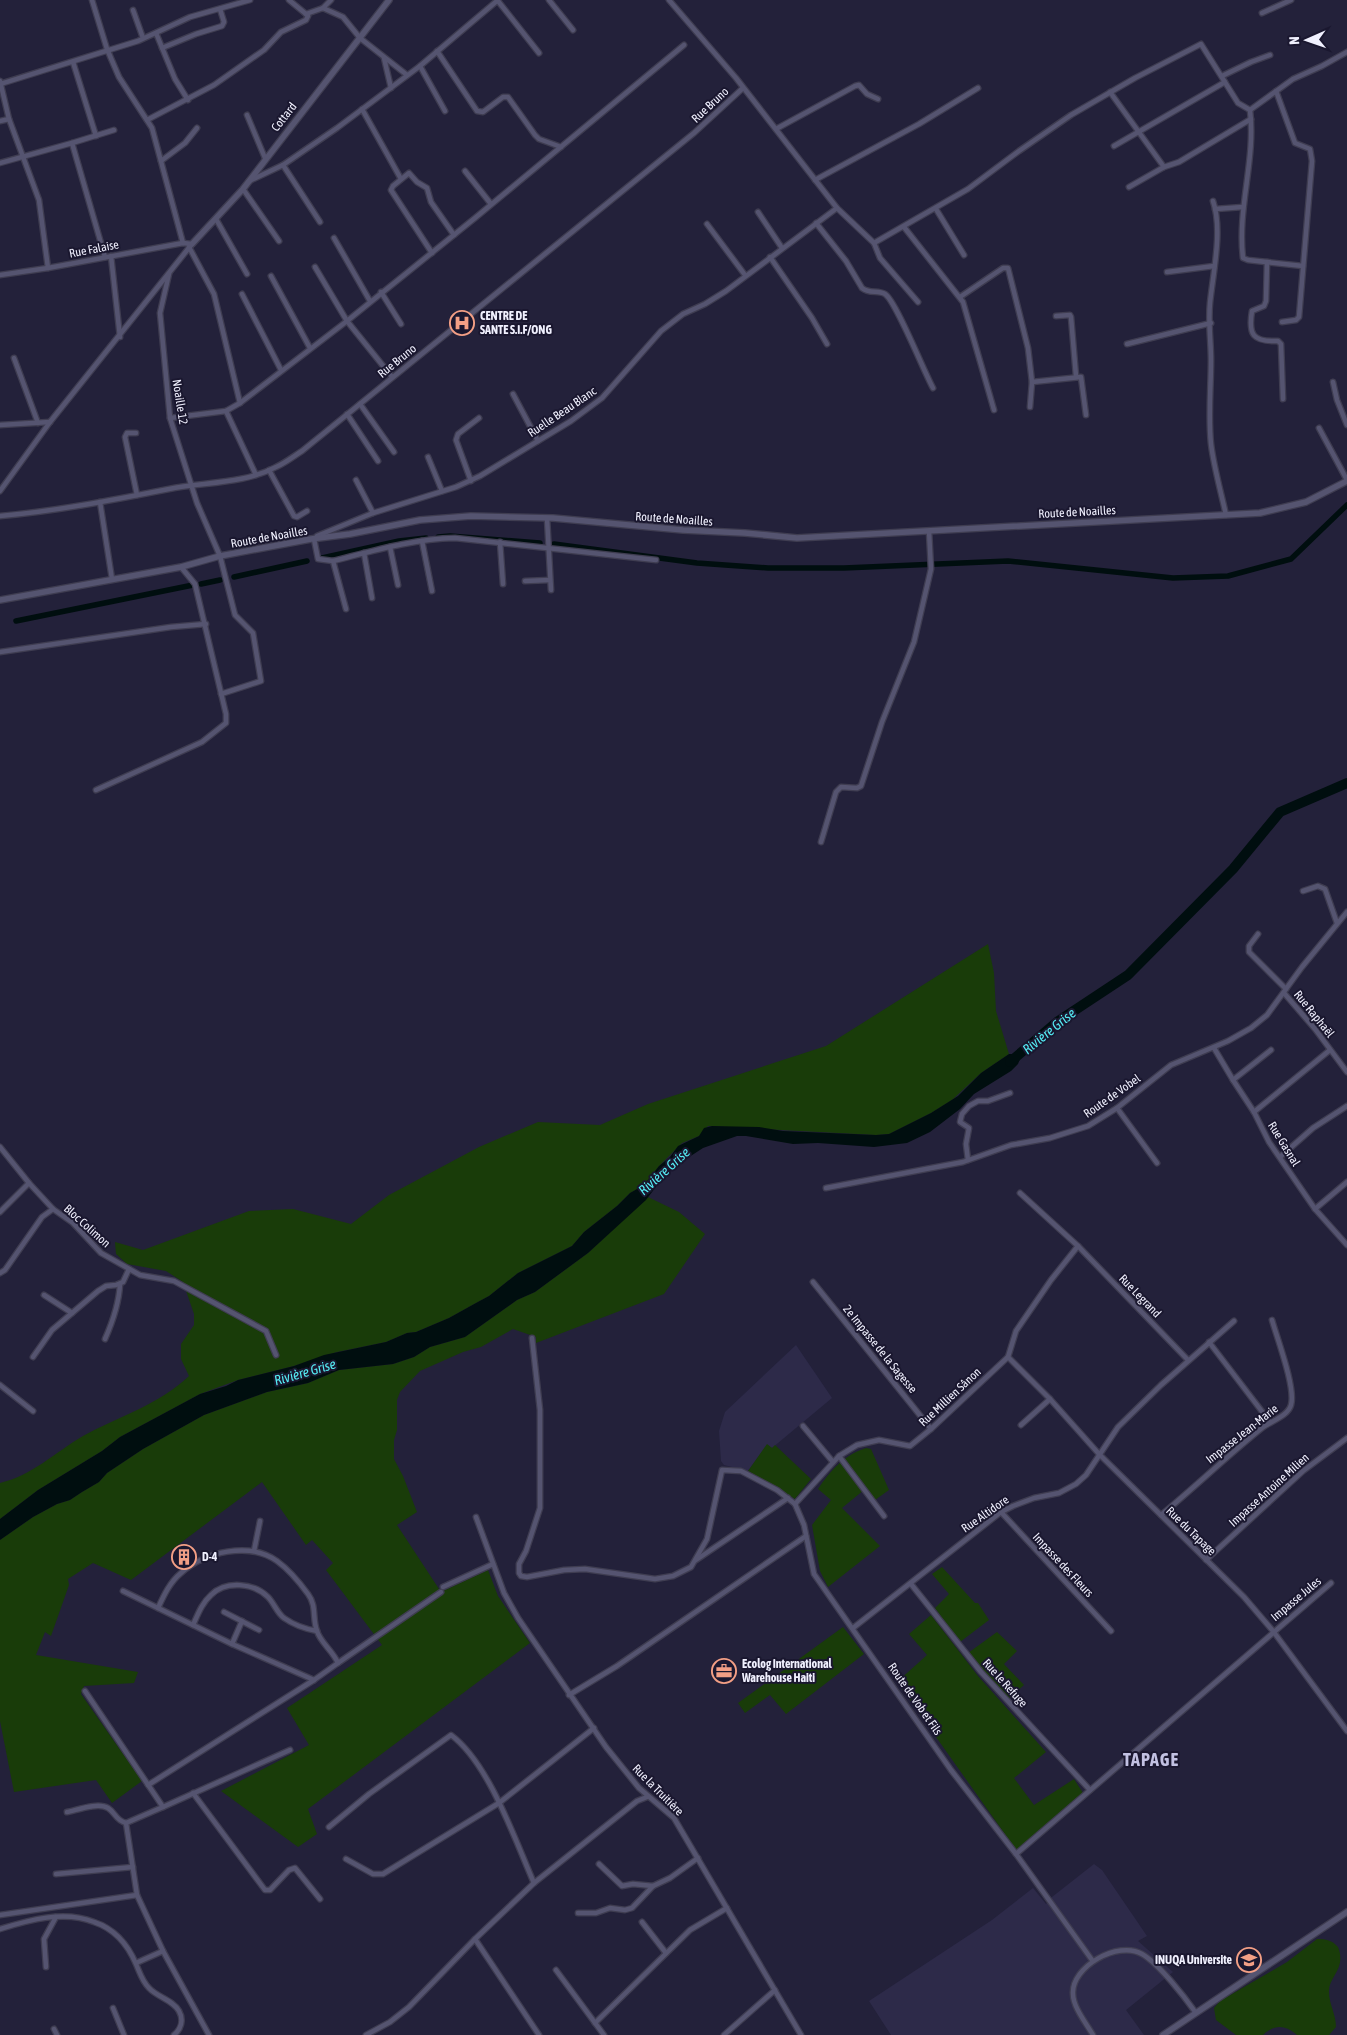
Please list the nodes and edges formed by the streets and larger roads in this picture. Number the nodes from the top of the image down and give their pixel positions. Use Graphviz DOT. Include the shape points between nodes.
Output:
graph roads {
  1 [pos="92,0"];
  2 [pos="250,0"];
  3 [pos="289,0"];
  4 [pos="331,0"];
  5 [pos="389,0"];
  6 [pos="498,0"];
  7 [pos="549,0"];
  8 [pos="669,0"];
  9 [pos="1291,0"];
  10 [pos="323,8"];
  11 [pos="220,9"];
  12 [pos="133,10"];
  13 [pos="1262,13"];
  14 [pos="306,14"];
  15 [pos="573,30"];
  16 [pos="156,32"];
  17 [pos="143,38"];
  18 [pos="360,38"];
  19 [pos="684,45"];
  20 [pos="162,48"];
  21 [pos="107,49"];
  22 [pos="437,52"];
  23 [pos="539,52"];
  24 [pos="1347,52"];
  25 [pos="1270,56"];
  26 [pos="384,58"];
  27 [pos="73,62"];
  28 [pos="420,66"];
  29 [pos="407,76"];
  30 [pos="1222,76"];
  31 [pos="1226,82"];
  32 [pos="0,83"];
  33 [pos="391,88"];
  34 [pos="743,88"];
  35 [pos="978,88"];
  36 [pos="1276,91"];
  37 [pos="1110,92"];
  38 [pos="188,100"];
  39 [pos="878,100"];
  40 [pos="362,109"];
  41 [pos="445,110"];
  42 [pos="1250,110"];
  43 [pos="247,115"];
  44 [pos="1251,119"];
  45 [pos="10,120"];
  46 [pos="147,120"];
  47 [pos="0,121"];
  48 [pos="197,128"];
  49 [pos="776,129"];
  50 [pos="114,130"];
  51 [pos="1138,132"];
  52 [pos="96,136"];
  53 [pos="72,144"];
  54 [pos="1114,146"];
  55 [pos="561,147"];
  56 [pos="24,157"];
  57 [pos="265,158"];
  58 [pos="161,161"];
  59 [pos="0,163"];
  60 [pos="284,165"];
  61 [pos="1164,167"];
  62 [pos="465,171"];
  63 [pos="401,179"];
  64 [pos="815,180"];
  65 [pos="249,181"];
  66 [pos="1128,187"];
  67 [pos="243,188"];
  68 [pos="1212,201"];
  69 [pos="492,204"];
  70 [pos="1243,207"];
  71 [pos="837,208"];
  72 [pos="936,209"];
  73 [pos="1215,209"];
  74 [pos="758,212"];
  75 [pos="216,219"];
  76 [pos="320,222"];
  77 [pos="816,223"];
  78 [pos="707,224"];
  79 [pos="904,227"];
  80 [pos="454,235"];
  81 [pos="334,238"];
  82 [pos="279,241"];
  83 [pos="183,243"];
  84 [pos="874,243"];
  85 [pos="191,245"];
  86 [pos="782,248"];
  87 [pos="432,253"];
  88 [pos="964,255"];
  89 [pos="111,256"];
  90 [pos="770,256"];
  91 [pos="105,257"];
  92 [pos="1266,262"];
  93 [pos="1214,266"];
  94 [pos="1304,266"];
  95 [pos="314,267"];
  96 [pos="48,268"];
  97 [pos="1167,272"];
  98 [pos="169,274"];
  99 [pos="246,274"];
  100 [pos="0,275"];
  101 [pos="271,276"];
  102 [pos="745,276"];
  103 [pos="381,292"];
  104 [pos="242,294"];
  105 [pos="960,297"];
  106 [pos="370,301"];
  107 [pos="918,302"];
  108 [pos="1056,316"];
  109 [pos="347,321"];
  110 [pos="1282,322"];
  111 [pos="1211,323"];
  112 [pos="401,324"];
  113 [pos="120,337"];
  114 [pos="827,344"];
  115 [pos="1127,344"];
  116 [pos="310,348"];
  117 [pos="14,358"];
  118 [pos="281,370"];
  119 [pos="1076,376"];
  120 [pos="392,378"];
  121 [pos="1032,382"];
  122 [pos="1333,382"];
  123 [pos="933,388"];
  124 [pos="513,394"];
  125 [pos="1282,399"];
  126 [pos="240,403"];
  127 [pos="360,404"];
  128 [pos="1030,407"];
  129 [pos="994,410"];
  130 [pos="226,411"];
  131 [pos="347,414"];
  132 [pos="1086,415"];
  133 [pos="170,418"];
  134 [pos="479,418"];
  135 [pos="50,422"];
  136 [pos="38,423"];
  137 [pos="0,425"];
  138 [pos="1347,425"];
  139 [pos="1319,428"];
  140 [pos="136,433"];
  141 [pos="538,441"];
  142 [pos="394,452"];
  143 [pos="428,457"];
  144 [pos="378,461"];
  145 [pos="269,470"];
  146 [pos="256,475"];
  147 [pos="356,480"];
  148 [pos="471,481"];
  149 [pos="1347,481"];
  150 [pos="191,485"];
  151 [pos="0,491"];
  152 [pos="442,491"];
  153 [pos="137,495"];
  154 [pos="100,502"];
  155 [pos="307,511"];
  156 [pos="373,513"];
  157 [pos="1226,515"];
  158 [pos="0,516"];
  159 [pos="547,518"];
  160 [pos="928,532"];
  161 [pos="312,539"];
  162 [pos="422,541"];
  163 [pos="500,542"];
  164 [pos="390,547"];
  165 [pos="548,548"];
  166 [pos="364,553"];
  167 [pos="220,556"];
  168 [pos="656,560"];
  169 [pos="333,561"];
  170 [pos="181,567"];
  171 [pos="112,579"];
  172 [pos="550,580"];
  173 [pos="525,581"];
  174 [pos="503,584"];
  175 [pos="398,585"];
  176 [pos="551,590"];
  177 [pos="432,591"];
  178 [pos="372,598"];
  179 [pos="0,600"];
  180 [pos="346,609"];
  181 [pos="206,624"];
  182 [pos="0,652"];
  183 [pos="221,694"];
  184 [pos="96,790"];
  185 [pos="821,842"];
  186 [pos="1303,891"];
  187 [pos="1347,912"];
  188 [pos="1337,923"];
  189 [pos="1258,934"];
  190 [pos="1285,991"];
  191 [pos="1214,1048"];
  192 [pos="1271,1050"];
  193 [pos="1330,1050"];
  194 [pos="1347,1072"];
  195 [pos="1233,1080"];
  196 [pos="1010,1093"];
  197 [pos="1347,1106"];
  198 [pos="1117,1108"];
  199 [pos="1254,1112"];
  200 [pos="0,1147"];
  201 [pos="1280,1157"];
  202 [pos="968,1160"];
  203 [pos="1157,1163"];
  204 [pos="1347,1182"];
  205 [pos="28,1183"];
  206 [pos="826,1188"];
  207 [pos="1020,1192"];
  208 [pos="53,1209"];
  209 [pos="1315,1209"];
  210 [pos="0,1212"];
  211 [pos="1347,1245"];
  212 [pos="1078,1246"];
  213 [pos="129,1268"];
  214 [pos="0,1273"];
  215 [pos="813,1282"];
  216 [pos="120,1284"];
  217 [pos="44,1295"];
  218 [pos="72,1313"];
  219 [pos="1272,1320"];
  220 [pos="1234,1321"];
  221 [pos="532,1338"];
  222 [pos="105,1339"];
  223 [pos="1209,1342"];
  224 [pos="276,1355"];
  225 [pos="33,1357"];
  226 [pos="1008,1357"];
  227 [pos="1188,1360"];
  228 [pos="0,1385"];
  229 [pos="1050,1399"];
  230 [pos="32,1411"];
  231 [pos="1270,1422"];
  232 [pos="1021,1425"];
  233 [pos="803,1426"];
  234 [pos="931,1429"];
  235 [pos="1347,1438"];
  236 [pos="1099,1454"];
  237 [pos="839,1456"];
  238 [pos="833,1462"];
  239 [pos="788,1498"];
  240 [pos="796,1504"];
  241 [pos="1001,1512"];
  242 [pos="884,1516"];
  243 [pos="1161,1516"];
  244 [pos="476,1517"];
  245 [pos="260,1521"];
  246 [pos="806,1536"];
  247 [pos="254,1551"];
  248 [pos="1206,1560"];
  249 [pos="695,1561"];
  250 [pos="493,1564"];
  251 [pos="1331,1583"];
  252 [pos="911,1584"];
  253 [pos="124,1591"];
  254 [pos="158,1608"];
  255 [pos="224,1612"];
  256 [pos="242,1621"];
  257 [pos="193,1625"];
  258 [pos="853,1628"];
  259 [pos="259,1630"];
  260 [pos="317,1631"];
  261 [pos="1111,1631"];
  262 [pos="1273,1631"];
  263 [pos="232,1644"];
  264 [pos="338,1663"];
  265 [pos="314,1680"];
  266 [pos="85,1691"];
  267 [pos="570,1695"];
  268 [pos="594,1728"];
  269 [pos="1347,1730"];
  270 [pos="290,1750"];
  271 [pos="148,1785"];
  272 [pos="1090,1790"];
  273 [pos="193,1793"];
  274 [pos="647,1797"];
  275 [pos="499,1803"];
  276 [pos="163,1807"];
  277 [pos="67,1812"];
  278 [pos="126,1823"];
  279 [pos="329,1828"];
  280 [pos="1016,1854"];
  281 [pos="698,1858"];
  282 [pos="346,1859"];
  283 [pos="599,1864"];
  284 [pos="133,1867"];
  285 [pos="56,1874"];
  286 [pos="534,1883"];
  287 [pos="653,1886"];
  288 [pos="137,1895"];
  289 [pos="320,1899"];
  290 [pos="727,1908"];
  291 [pos="1347,1912"];
  292 [pos="578,1913"];
  293 [pos="0,1915"];
  294 [pos="56,1917"];
  295 [pos="642,1922"];
  296 [pos="0,1929"];
  297 [pos="475,1939"];
  298 [pos="163,1951"];
  299 [pos="666,1954"];
  300 [pos="1092,1960"];
  301 [pos="136,1963"];
  302 [pos="46,1967"];
  303 [pos="556,1970"];
  304 [pos="775,1990"];
  305 [pos="113,2008"];
  306 [pos="1196,2013"];
  307 [pos="595,2022"];
  308 [pos="54,2029"];
  309 [pos="56,2035"];
  310 [pos="124,2035"];
  311 [pos="174,2035"];
  312 [pos="208,2035"];
  313 [pos="366,2035"];
  314 [pos="539,2035"];
  315 [pos="604,2035"];
  316 [pos="724,2035"];
  317 [pos="801,2035"];
  318 [pos="1093,2035"];
  319 [pos="1163,2035"];
  1 -- 21 [label="street"];
  2 -- 11 [label="street"];
  3 -- 14 [label="street"];
  4 -- 10 [label="street"];
  5 -- 18 [label="street, Cottard"];
  6 -- 22 [label="street"];
  6 -- 23 [label="street"];
  7 -- 15 [label="street"];
  8 -- 34 [label="street"];
  9 -- 13 [label="street"];
  10 -- 14 [label="street"];
  10 -- 18 [label="street" via="343,17"];
  11 -- 16 [label="street"];
  11 -- 20 [label="street" via="222,26"];
  12 -- 17 [label="street"];
  14 -- 38 [label="street" via="306,20 281,32 264,50"];
  16 -- 17 [label="street"];
  16 -- 20 [label="street"];
  17 -- 21 [label="street"];
  18 -- 26 [label="street"];
  18 -- 57 [label="street, Cottard"];
  19 -- 55 [label="street"];
  20 -- 38 [label="street"];
  21 -- 27 [label="street"];
  21 -- 46 [label="street" via="119,77"];
  22 -- 28 [label="street"];
  22 -- 55 [label="street" via="477,111 483,112 508,97 534,135"];
  24 -- 36 [label="street" via="1293,78"];
  25 -- 30 [label="street"];
  26 -- 29 [label="street"];
  26 -- 33 [label="street"];
  27 -- 32 [label="street"];
  27 -- 52 [label="street"];
  28 -- 29 [label="street"];
  28 -- 41 [label="street"];
  29 -- 33 [label="street"];
  30 -- 31 [label="street"];
  30 -- 37 [label="street" via="1201,44"];
  31 -- 42 [label="street" via="1238,103"];
  31 -- 51 [label="street"];
  32 -- 45 [label="street"];
  33 -- 40 [label="street"];
  34 -- 49 [label="street"];
  34 -- 120 [label="street, Rue Bruno" via="694,133"];
  35 -- 64 [label="street"];
  36 -- 42 [label="street"];
  36 -- 94 [label="street" via="1294,143 1311,151"];
  37 -- 51 [label="street"];
  37 -- 72 [label="street" via="1071,115"];
  38 -- 46 [label="street"];
  39 -- 49 [label="street" via="866,94 859,85 855,86"];
  40 -- 60 [label="street"];
  40 -- 63 [label="street"];
  42 -- 44 [label="street"];
  43 -- 57 [label="street"];
  44 -- 61 [label="street"];
  44 -- 70 [label="street" via="1251,158"];
  45 -- 47 [label="street"];
  45 -- 56 [label="street"];
  46 -- 58 [label="street"];
  48 -- 58 [label="street"];
  49 -- 64 [label="street"];
  50 -- 52 [label="street"];
  51 -- 54 [label="street"];
  51 -- 61 [label="street"];
  52 -- 53 [label="street"];
  53 -- 56 [label="street"];
  53 -- 91 [label="street"];
  55 -- 69 [label="street"];
  56 -- 59 [label="street"];
  56 -- 96 [label="street" via="39,200"];
  57 -- 65 [label="street, Cottard"];
  58 -- 83 [label="street"];
  60 -- 65 [label="street"];
  60 -- 76 [label="street"];
  61 -- 66 [label="street"];
  62 -- 69 [label="street"];
  63 -- 80 [label="street" via="409,172 426,187 431,202"];
  63 -- 87 [label="street" via="393,186 392,193"];
  64 -- 71 [label="street"];
  65 -- 67 [label="street, Cottard"];
  67 -- 75 [label="street, Cottard"];
  67 -- 82 [label="street"];
  68 -- 73 [label="street"];
  69 -- 80 [label="street"];
  70 -- 73 [label="street"];
  70 -- 92 [label="street" via="1243,258"];
  71 -- 77 [label="street, Ruelle Beau Blanc"];
  71 -- 84 [label="street"];
  72 -- 79 [label="street"];
  72 -- 88 [label="street"];
  73 -- 93 [label="street"];
  74 -- 86 [label="street"];
  75 -- 85 [label="street, Cottard"];
  75 -- 99 [label="street"];
  77 -- 86 [label="street, Ruelle Beau Blanc"];
  77 -- 123 [label="street" via="846,261 862,288 886,295"];
  78 -- 102 [label="street"];
  79 -- 84 [label="street"];
  79 -- 105 [label="street"];
  80 -- 87 [label="street"];
  81 -- 106 [label="street"];
  83 -- 85 [label="street, Rue Falaise"];
  83 -- 89 [label="street, Rue Falaise"];
  84 -- 107 [label="street" via="880,258"];
  85 -- 98 [label="street"];
  85 -- 126 [label="street" via="214,294"];
  86 -- 90 [label="street, Ruelle Beau Blanc"];
  87 -- 103 [label="street"];
  89 -- 91 [label="street, Rue Falaise"];
  89 -- 113 [label="street"];
  90 -- 102 [label="street, Ruelle Beau Blanc"];
  90 -- 114 [label="street"];
  91 -- 96 [label="street, Rue Falaise"];
  92 -- 94 [label="street"];
  92 -- 125 [label="street" via="1266,301 1264,306 1252,311 1251,332 1254,337 1281,344"];
  93 -- 97 [label="street"];
  93 -- 111 [label="street"];
  94 -- 110 [label="street" via="1298,319"];
  95 -- 109 [label="street"];
  96 -- 100 [label="street, Rue Falaise"];
  98 -- 113 [label="street"];
  98 -- 133 [label="street, Noaille 12" via="160,313"];
  101 -- 116 [label="street"];
  102 -- 141 [label="street, Ruelle Beau Blanc" via="661,331 602,398"];
  103 -- 106 [label="street"];
  103 -- 112 [label="street"];
  104 -- 118 [label="street"];
  105 -- 121 [label="street" via="1003,268 1008,268 1028,348"];
  105 -- 129 [label="street"];
  106 -- 109 [label="street"];
  108 -- 119 [label="street" via="1071,317"];
  109 -- 116 [label="street"];
  109 -- 120 [label="street"];
  111 -- 115 [label="street"];
  111 -- 157 [label="street" via="1211,444"];
  113 -- 135 [label="street"];
  116 -- 118 [label="street"];
  117 -- 136 [label="street"];
  118 -- 126 [label="street"];
  119 -- 121 [label="street"];
  119 -- 132 [label="street" via="1082,379"];
  120 -- 127 [label="street, Rue Bruno"];
  121 -- 128 [label="street"];
  122 -- 138 [label="street"];
  124 -- 141 [label="street"];
  126 -- 130 [label="street"];
  127 -- 131 [label="street, Rue Bruno"];
  127 -- 142 [label="street"];
  130 -- 133 [label="street"];
  130 -- 146 [label="street"];
  131 -- 144 [label="street"];
  131 -- 145 [label="street, Rue Bruno" via="302,451"];
  133 -- 150 [label="street, Noaille 12"];
  134 -- 148 [label="street" via="458,434 456,440"];
  135 -- 136 [label="street"];
  135 -- 151 [label="street"];
  136 -- 137 [label="street"];
  139 -- 149 [label="street"];
  140 -- 153 [label="street" via="127,433 125,437"];
  141 -- 148 [label="street, Ruelle Beau Blanc"];
  143 -- 152 [label="street"];
  145 -- 146 [label="street, Rue Bruno"];
  145 -- 155 [label="street" via="295,517"];
  146 -- 150 [label="street, Rue Bruno"];
  147 -- 156 [label="street"];
  148 -- 152 [label="street, Ruelle Beau Blanc"];
  149 -- 157 [label="street, Route de Noailles" via="1306,502 1260,513"];
  150 -- 153 [label="street, Rue Bruno"];
  150 -- 167 [label="street, Noaille 12" via="204,524"];
  152 -- 156 [label="street, Ruelle Beau Blanc"];
  153 -- 154 [label="street, Rue Bruno"];
  154 -- 158 [label="street, Rue Bruno"];
  154 -- 171 [label="street"];
  156 -- 161 [label="street, Ruelle Beau Blanc"];
  157 -- 160 [label="street, Route de Noailles"];
  159 -- 160 [label="street, Route de Noailles" via="797,538"];
  159 -- 161 [label="street, Route de Noailles" via="471,516 420,520"];
  159 -- 165 [label="street"];
  160 -- 185 [label="street" via="931,569 911,654 882,722 861,786 841,787 836,792"];
  161 -- 167 [label="street, Route de Noailles"];
  161 -- 169 [label="street" via="318,559"];
  162 -- 163 [label="street" via="455,538"];
  162 -- 164 [label="street"];
  162 -- 177 [label="street"];
  163 -- 165 [label="street"];
  163 -- 174 [label="street"];
  164 -- 166 [label="street"];
  164 -- 175 [label="street"];
  165 -- 168 [label="street"];
  165 -- 172 [label="street"];
  166 -- 169 [label="street"];
  166 -- 178 [label="street"];
  167 -- 170 [label="street, Route de Noailles"];
  167 -- 183 [label="street, Noaille 12" via="234,615 253,633 261,681"];
  169 -- 180 [label="street"];
  170 -- 171 [label="street, Route de Noailles"];
  170 -- 181 [label="street" via="196,584"];
  171 -- 179 [label="street, Route de Noailles"];
  172 -- 173 [label="street"];
  172 -- 176 [label="street"];
  181 -- 182 [label="street"];
  181 -- 183 [label="street"];
  183 -- 184 [label="street" via="226,723 219,730 202,742"];
  186 -- 188 [label="street" via="1318,886 1325,889"];
  187 -- 188 [label="street, Route de Vobel"];
  188 -- 190 [label="street, Route de Vobel"];
  189 -- 190 [label="street, Rue Raphaël" via="1249,946 1249,952"];
  190 -- 191 [label="street, Route de Vobel" via="1267,1015 1251,1028"];
  190 -- 193 [label="street, Rue Raphaël"];
  191 -- 195 [label="street, Rue Gasnal"];
  191 -- 198 [label="street, Route de Vobel" via="1171,1065"];
  192 -- 195 [label="street"];
  193 -- 194 [label="street, Rue Raphaël"];
  193 -- 199 [label="street"];
  195 -- 199 [label="street, Rue Gasnal"];
  196 -- 202 [label="street" via="975,1102 962,1114 960,1122 969,1128"];
  197 -- 201 [label="street" via="1313,1128"];
  198 -- 202 [label="street, Route de Vobel" via="1088,1126 1050,1138 1011,1145"];
  198 -- 203 [label="street"];
  199 -- 201 [label="street, Rue Gasnal"];
  200 -- 205 [label="street, Bloc Colimon"];
  201 -- 209 [label="street, Rue Gasnal"];
  202 -- 206 [label="street, Route de Vobel"];
  204 -- 209 [label="street"];
  205 -- 208 [label="street, Bloc Colimon"];
  205 -- 210 [label="street"];
  207 -- 212 [label="street, Rue Legrand"];
  208 -- 213 [label="street, Bloc Colimon" via="73,1223 101,1254"];
  208 -- 214 [label="street" via="42,1218"];
  209 -- 211 [label="street, Rue Gasnal"];
  212 -- 226 [label="street, Rue Millien Sânon" via="1016,1331"];
  212 -- 227 [label="street, Rue Legrand"];
  213 -- 216 [label="street"];
  213 -- 224 [label="street, Bloc Colimon" via="140,1275 174,1281 266,1331"];
  215 -- 234 [label="street, 2e Impasse de la Sagesse"];
  216 -- 218 [label="street" via="102,1288"];
  216 -- 222 [label="street" via="114,1320"];
  217 -- 218 [label="street"];
  218 -- 225 [label="street" via="52,1330"];
  219 -- 231 [label="street, Impasse Jean-Marie" via="1292,1390 1287,1412"];
  220 -- 223 [label="street, Rue Altidore"];
  221 -- 249 [label="street" via="540,1410 540,1508 519,1564 521,1576 527,1578 585,1569 655,1579 674,1576 692,1567"];
  223 -- 227 [label="street, Rue Altidore"];
  223 -- 231 [label="street"];
  226 -- 229 [label="street, Rue du Tapage"];
  226 -- 234 [label="street, Rue Millien Sânon"];
  227 -- 236 [label="street, Rue Altidore" via="1118,1427"];
  228 -- 230 [label="street"];
  229 -- 232 [label="street"];
  229 -- 236 [label="street, Rue du Tapage"];
  231 -- 243 [label="street, Impasse Jean-Marie"];
  233 -- 238 [label="street"];
  234 -- 237 [label="street, Rue Millien Sânon" via="910,1446 879,1440 857,1446"];
  235 -- 248 [label="street, Impasse Antoine Milien" via="1303,1471"];
  236 -- 241 [label="street, Rue Altidore" via="1076,1484"];
  236 -- 243 [label="street, Rue du Tapage"];
  237 -- 238 [label="street, Rue Millien Sânon"];
  237 -- 242 [label="street"];
  238 -- 240 [label="street, Rue Millien Sânon"];
  239 -- 240 [label="street"];
  239 -- 249 [label="street"];
  239 -- 249 [label="street" via="741,1471 722,1470 707,1538"];
  240 -- 246 [label="street, Route de Vob et Fils"];
  241 -- 252 [label="street, Rue Altidore"];
  241 -- 261 [label="street, Impasse des Fleurs"];
  243 -- 248 [label="street, Rue du Tapage"];
  244 -- 250 [label="street, Rue la Truitière"];
  245 -- 247 [label="street"];
  246 -- 258 [label="street, Route de Vob et Fils" via="814,1574"];
  246 -- 267 [label="street"];
  247 -- 254 [label="street" via="222,1553 189,1566 169,1586"];
  247 -- 260 [label="street" via="277,1562 307,1593 315,1607"];
  248 -- 262 [label="street, Rue du Tapage"];
  250 -- 264 [label="street" via="442,1590"];
  250 -- 267 [label="street, Rue la Truitière" via="518,1618"];
  251 -- 262 [label="street, Impasse Jules"];
  252 -- 258 [label="street, Rue Altidore"];
  252 -- 272 [label="street, Rue le Refuge" via="980,1672"];
  253 -- 254 [label="street"];
  254 -- 257 [label="street"];
  255 -- 256 [label="street"];
  256 -- 259 [label="street"];
  256 -- 263 [label="street"];
  257 -- 260 [label="street" via="212,1593 230,1586 245,1586 255,1588 269,1598 284,1618 302,1628"];
  257 -- 263 [label="street"];
  258 -- 280 [label="street, Route de Vob et Fils" via="951,1770"];
  260 -- 264 [label="street"];
  262 -- 269 [label="street, Rue du Tapage"];
  262 -- 272 [label="street, Impasse Jules"];
  263 -- 265 [label="street"];
  264 -- 265 [label="street"];
  265 -- 271 [label="street"];
  266 -- 271 [label="street"];
  267 -- 268 [label="street, Rue la Truitière"];
  268 -- 274 [label="street, Rue la Truitière"];
  268 -- 275 [label="street"];
  270 -- 273 [label="street"];
  271 -- 276 [label="street"];
  272 -- 280 [label="street, Impasse Jules"];
  273 -- 276 [label="street"];
  273 -- 289 [label="street" via="265,1890 270,1890 295,1868"];
  274 -- 281 [label="street, Rue la Truitière" via="674,1818"];
  274 -- 286 [label="street" via="637,1801"];
  275 -- 279 [label="street" via="478,1765 448,1735"];
  275 -- 282 [label="street" via="379,1876"];
  275 -- 286 [label="street"];
  276 -- 278 [label="street"];
  277 -- 278 [label="street" via="102,1806"];
  278 -- 284 [label="street"];
  280 -- 300 [label="street, Route de Vob et Fils"];
  281 -- 287 [label="street"];
  281 -- 290 [label="street, Rue la Truitière"];
  283 -- 287 [label="street" via="622,1886"];
  284 -- 285 [label="street"];
  284 -- 288 [label="street"];
  286 -- 297 [label="street"];
  287 -- 292 [label="street" via="632,1908"];
  288 -- 293 [label="street"];
  288 -- 298 [label="street"];
  290 -- 299 [label="street" via="690,1930"];
  290 -- 304 [label="street, Rue la Truitière"];
  291 -- 306 [label="street"];
  294 -- 296 [label="street" via="25,1921"];
  294 -- 301 [label="street" via="83,1918 102,1925 118,1936"];
  294 -- 302 [label="street" via="44,1939"];
  295 -- 299 [label="street"];
  297 -- 313 [label="street" via="409,2007"];
  297 -- 314 [label="street"];
  298 -- 301 [label="street"];
  298 -- 312 [label="street"];
  299 -- 307 [label="street"];
  300 -- 306 [label="street" via="1112,1951 1141,1953 1180,1990"];
  300 -- 318 [label="street" via="1073,1984 1073,1996"];
  301 -- 311 [label="street" via="148,1987 178,2010 181,2025"];
  303 -- 307 [label="street"];
  304 -- 316 [label="street"];
  304 -- 317 [label="street, Rue la Truitière"];
  305 -- 310 [label="street"];
  306 -- 319 [label="street"];
  307 -- 315 [label="street"];
  308 -- 309 [label="street"];
}
